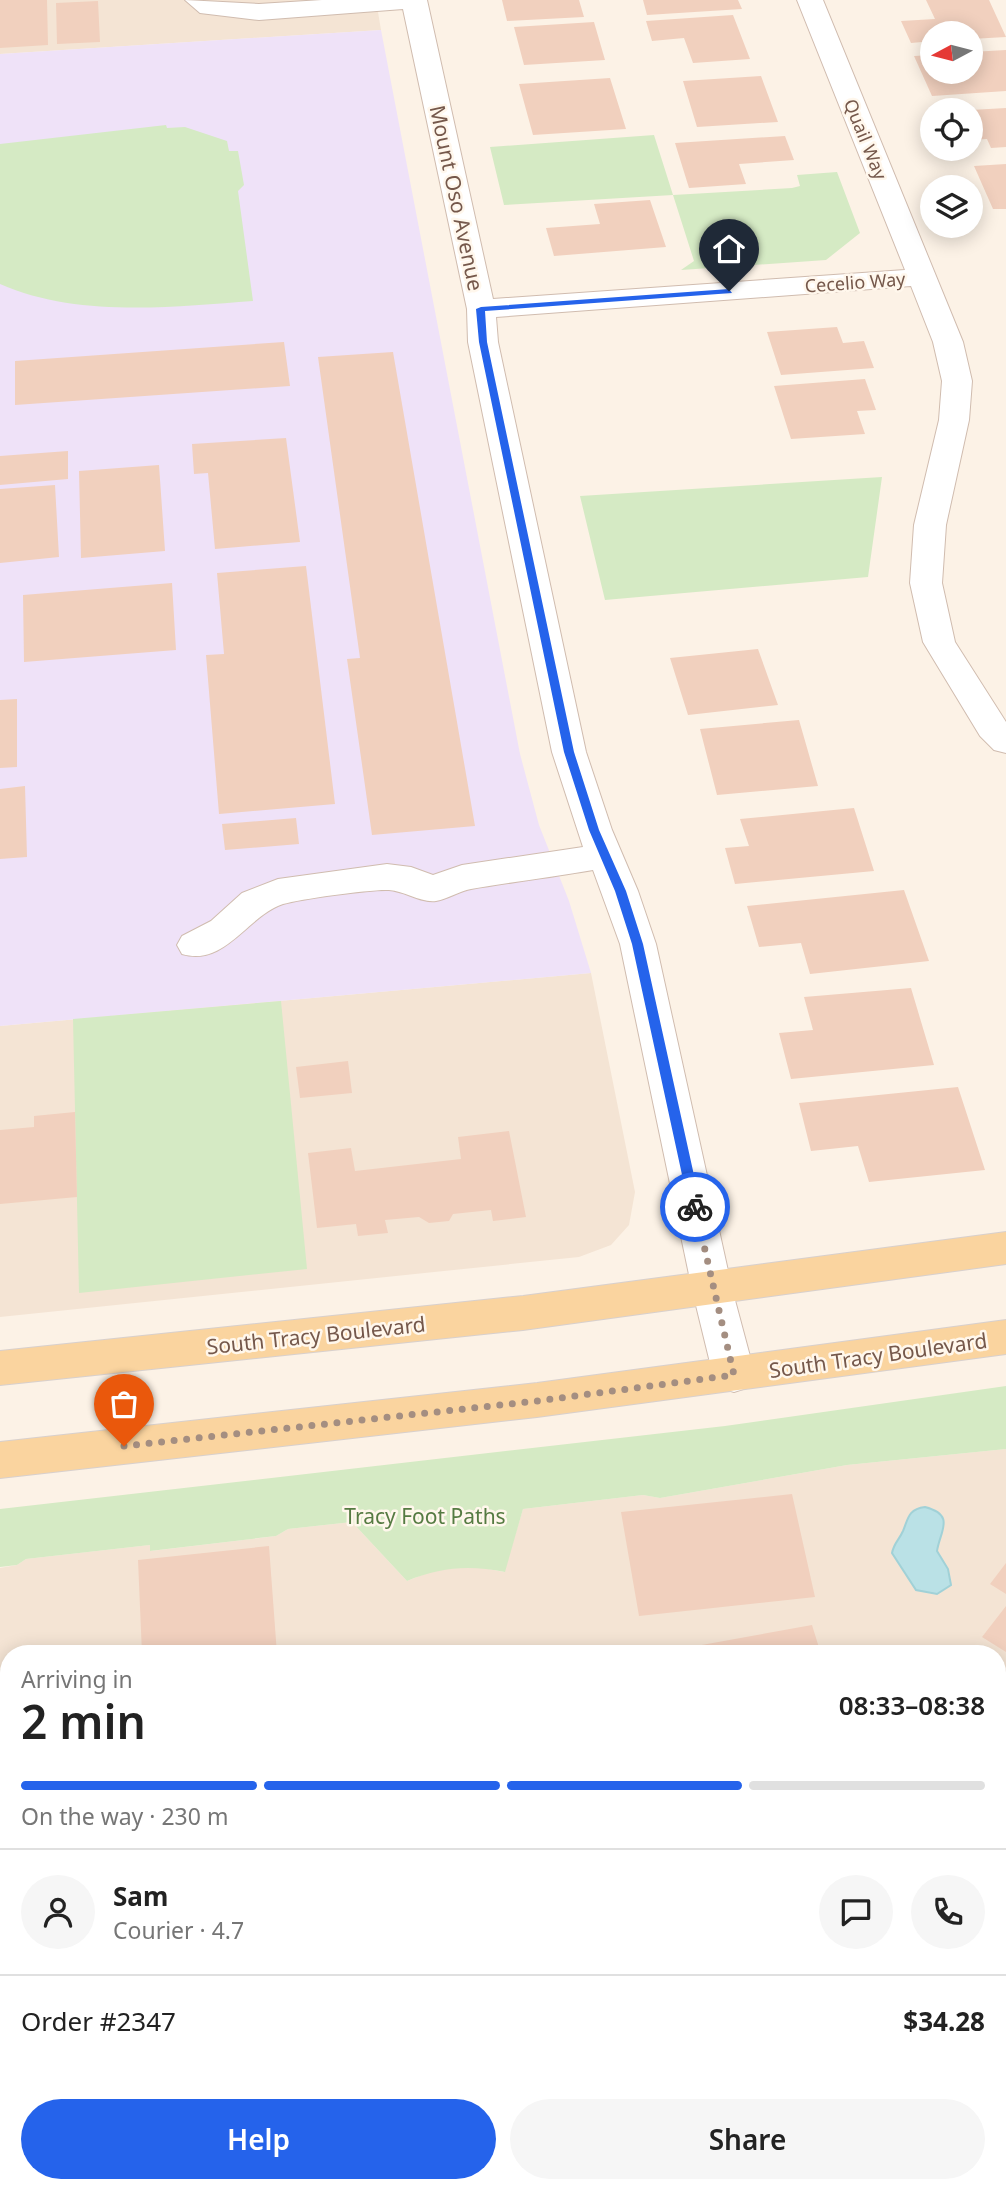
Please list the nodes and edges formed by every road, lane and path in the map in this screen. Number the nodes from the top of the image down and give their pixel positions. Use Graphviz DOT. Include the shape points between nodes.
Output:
graph roads {
  1 [pos="198,0"];
  2 [pos="414,0"];
  3 [pos="810,0"];
  4 [pos="316,3"];
  5 [pos="922,277"];
  6 [pos="481,309"];
  7 [pos="999,735"];
  8 [pos="605,856"];
  9 [pos="195,945"];
  10 [pos="1006,1248"];
  11 [pos="712,1290"];
  12 [pos="1006,1337"];
  13 [pos="0,1368"];
  14 [pos="734,1375"];
  15 [pos="0,1460"];
  1 -- 4 [label="street" via="209,8 233,11 291,11"];
  2 -- 4 [label="street"];
  2 -- 6 [label="street, Mount Oso Avenue"];
  3 -- 5 [label="street, Quail Way"];
  5 -- 6 [label="street, Cecelio Way"];
  5 -- 7 [label="street, Cecelio Way" via="948,342 957,381 954,420 930,525 926,583 939,642"];
  6 -- 8 [label="street, Mount Oso Avenue" via="483,342 569,752"];
  8 -- 9 [label="street" via="462,878 433,889 387,877 278,892 255,901 224,930"];
  8 -- 11 [label="street, Mount Oso Avenue" via="638,944"];
  10 -- 11 [label="main road, South Tracy Boulevard"];
  11 -- 13 [label="main road, South Tracy Boulevard"];
  11 -- 14 [label="street, Mount Oso Avenue"];
  12 -- 14 [label="main road, South Tracy Boulevard"];
  14 -- 15 [label="main road, South Tracy Boulevard"];
}
